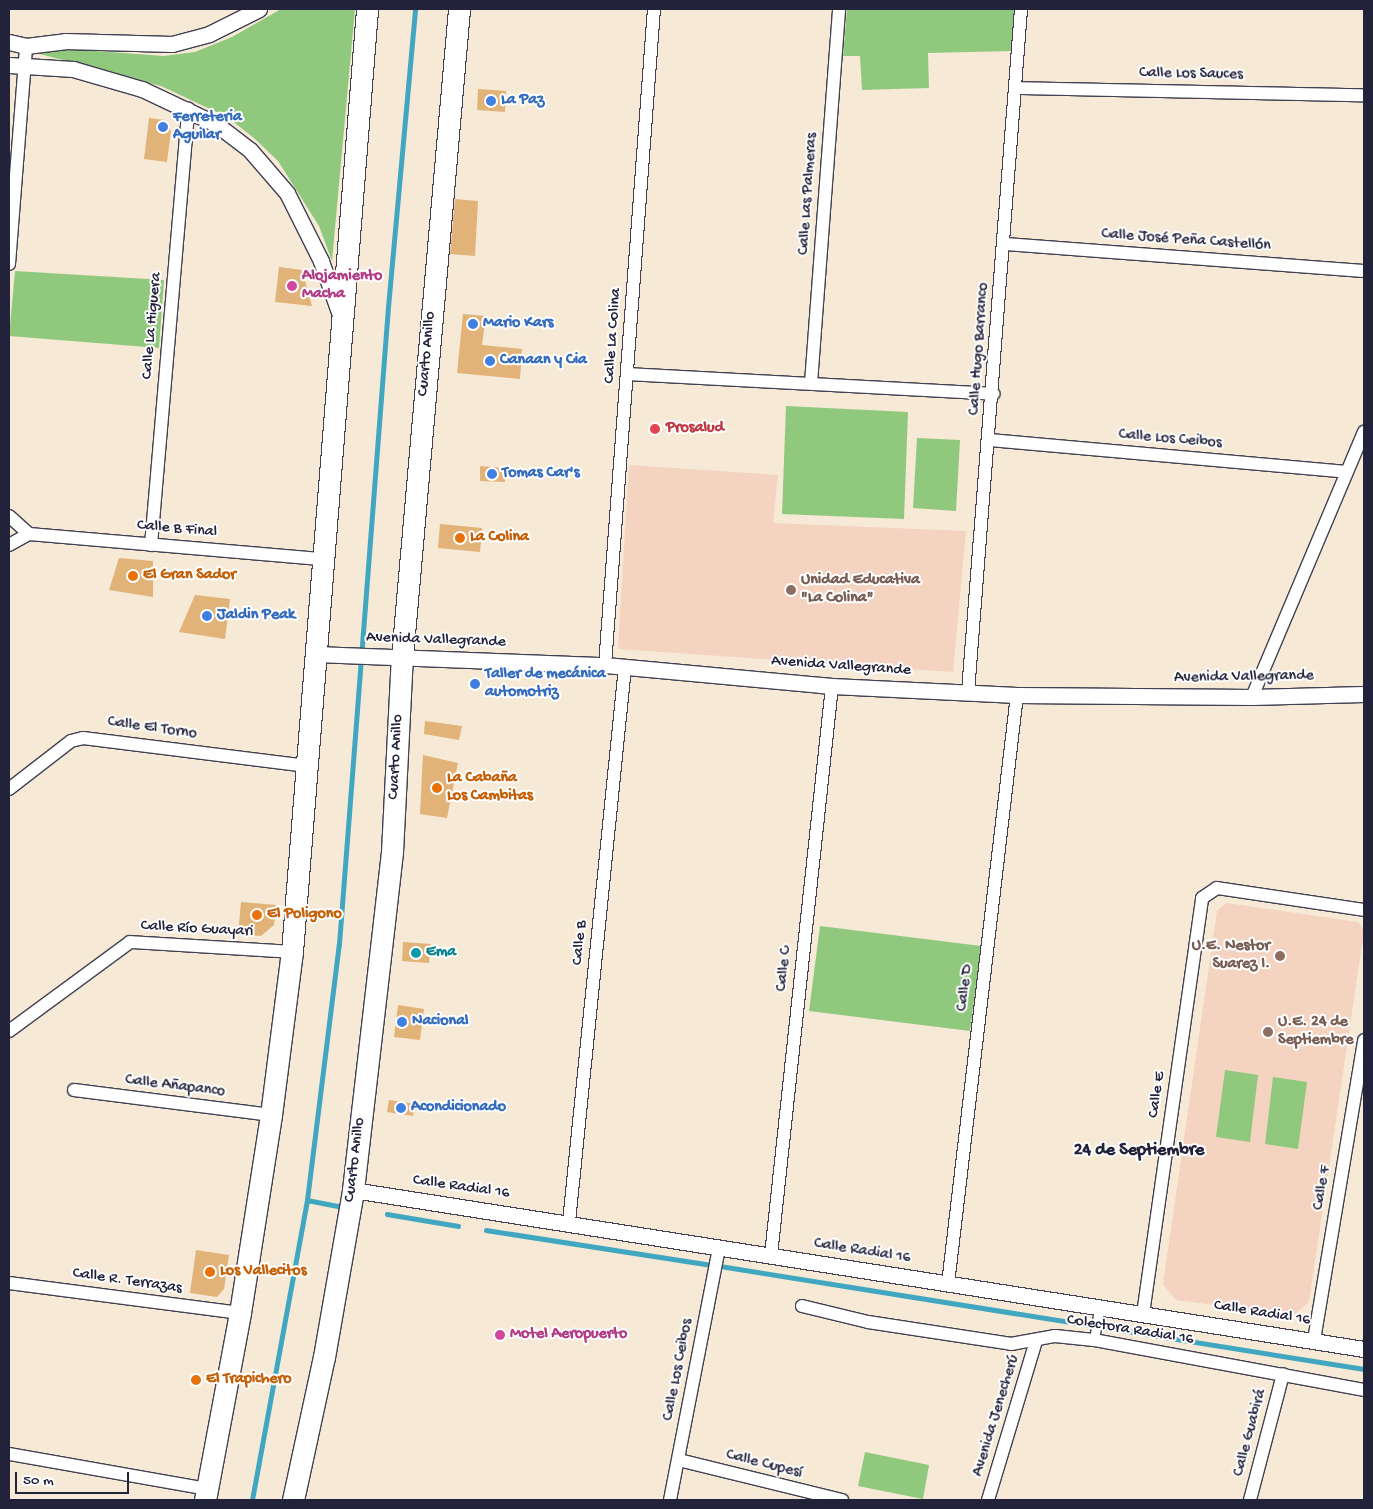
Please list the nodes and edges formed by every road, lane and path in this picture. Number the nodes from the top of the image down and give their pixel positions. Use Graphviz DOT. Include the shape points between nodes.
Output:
graph roads {
  1 [pos="260,9"];
  2 [pos="368,9"];
  3 [pos="459,9"];
  4 [pos="654,9"];
  5 [pos="839,9"];
  6 [pos="1021,9"];
  7 [pos="9,42"];
  8 [pos="26,46"];
  9 [pos="9,65"];
  10 [pos="24,66"];
  11 [pos="1016,88"];
  12 [pos="1364,95"];
  13 [pos="188,110"];
  14 [pos="1004,244"];
  15 [pos="9,264"];
  16 [pos="1364,271"];
  17 [pos="342,322"];
  18 [pos="628,374"];
  19 [pos="811,383"];
  20 [pos="993,394"];
  21 [pos="1364,432"];
  22 [pos="990,440"];
  23 [pos="1347,472"];
  24 [pos="9,516"];
  25 [pos="29,534"];
  26 [pos="9,545"];
  27 [pos="151,545"];
  28 [pos="323,559"];
  29 [pos="315,654"];
  30 [pos="402,657"];
  31 [pos="605,665"];
  32 [pos="625,667"];
  33 [pos="832,686"];
  34 [pos="968,692"];
  35 [pos="1364,694"];
  36 [pos="1017,695"];
  37 [pos="1252,697"];
  38 [pos="307,766"];
  39 [pos="9,789"];
  40 [pos="1364,910"];
  41 [pos="292,952"];
  42 [pos="9,1031"];
  43 [pos="1364,1040"];
  44 [pos="74,1090"];
  45 [pos="272,1115"];
  46 [pos="353,1190"];
  47 [pos="569,1222"];
  48 [pos="719,1246"];
  49 [pos="771,1254"];
  50 [pos="9,1282"];
  51 [pos="948,1284"];
  52 [pos="802,1306"];
  53 [pos="1098,1313"];
  54 [pos="240,1314"];
  55 [pos="1143,1314"];
  56 [pos="1094,1337"];
  57 [pos="1314,1340"];
  58 [pos="1036,1341"];
  59 [pos="1364,1349"];
  60 [pos="1283,1374"];
  61 [pos="1364,1390"];
  62 [pos="9,1454"];
  63 [pos="679,1460"];
  64 [pos="206,1495"];
  65 [pos="292,1500"];
  66 [pos="670,1500"];
  67 [pos="842,1500"];
  68 [pos="988,1500"];
  69 [pos="1250,1500"];
  1 -- 8 [label="street" via="209,34 172,44 65,41"];
  2 -- 17 [label="highway"];
  3 -- 30 [label="highway, Cuarto Anillo"];
  4 -- 18 [label="street, Calle La Colina"];
  5 -- 19 [label="street, Calle Las Palmeras"];
  6 -- 11 [label="street, Calle Hugo Barranco"];
  7 -- 8 [label="street"];
  8 -- 10 [label="street"];
  9 -- 10 [label="street"];
  10 -- 13 [label="street" via="73,69 142,89"];
  10 -- 15 [label="street"];
  11 -- 12 [label="street, Calle Los Sauces"];
  11 -- 14 [label="street, Calle Hugo Barranco"];
  13 -- 17 [label="street" via="216,124 250,150 286,193 322,261"];
  13 -- 27 [label="street, Calle La Higuera"];
  14 -- 16 [label="street, Calle José Peña Castellón"];
  14 -- 20 [label="street, Calle Hugo Barranco"];
  17 -- 28 [label="highway"];
  18 -- 19 [label="street"];
  18 -- 31 [label="street, Calle La Colina"];
  19 -- 20 [label="street"];
  20 -- 22 [label="street, Calle Hugo Barranco"];
  21 -- 23 [label="street"];
  22 -- 23 [label="street, Calle Los Ceibos"];
  22 -- 34 [label="street, Calle Hugo Barranco"];
  23 -- 37 [label="street"];
  24 -- 25 [label="street"];
  25 -- 26 [label="street"];
  25 -- 27 [label="street, Calle B Final"];
  27 -- 28 [label="street, Calle B Final"];
  28 -- 29 [label="highway"];
  29 -- 30 [label="street, Avenida Vallegrande"];
  29 -- 38 [label="highway"];
  30 -- 31 [label="street, Avenida Vallegrande"];
  30 -- 46 [label="highway, Cuarto Anillo" via="392,852"];
  31 -- 32 [label="street, Avenida Vallegrande"];
  32 -- 33 [label="street, Avenida Vallegrande"];
  32 -- 47 [label="street, Calle B"];
  33 -- 34 [label="street, Avenida Vallegrande"];
  33 -- 49 [label="street, Calle C"];
  34 -- 36 [label="street, Avenida Vallegrande"];
  35 -- 37 [label="street, Avenida Vallegrande"];
  36 -- 37 [label="street, Avenida Vallegrande"];
  36 -- 51 [label="street, Calle D"];
  38 -- 39 [label="street, Calle El Torno" via="83,738 71,741"];
  38 -- 41 [label="highway"];
  40 -- 55 [label="street, Calle E" via="1217,888 1202,898"];
  41 -- 42 [label="street, Calle Río Guayari" via="130,942"];
  41 -- 45 [label="highway"];
  43 -- 57 [label="street, Calle F"];
  44 -- 45 [label="street, Calle Añapanco"];
  45 -- 54 [label="highway"];
  46 -- 47 [label="street, Calle Radial 16"];
  46 -- 65 [label="highway, Cuarto Anillo" via="324,1356"];
  47 -- 48 [label="street, Calle Radial 16"];
  48 -- 49 [label="street, Calle Radial 16"];
  48 -- 63 [label="street, Calle Los Ceibos"];
  49 -- 51 [label="street, Calle Radial 16"];
  50 -- 54 [label="street, Calle R. Terrazas"];
  51 -- 53 [label="street, Calle Radial 16"];
  52 -- 58 [label="street, Colectora Radial 16" via="868,1322 1011,1344"];
  53 -- 55 [label="street, Calle Radial 16"];
  53 -- 56 [label="street"];
  54 -- 64 [label="highway"];
  55 -- 57 [label="street, Calle Radial 16"];
  56 -- 58 [label="street, Colectora Radial 16" via="1055,1336"];
  56 -- 60 [label="street, Colectora Radial 16"];
  57 -- 59 [label="street, Calle Radial 16"];
  58 -- 68 [label="street, Avenida Jenecherú"];
  60 -- 61 [label="street, Colectora Radial 16"];
  60 -- 69 [label="street, Calle Guabirá"];
  62 -- 64 [label="street"];
  63 -- 66 [label="street, Calle Los Ceibos"];
  63 -- 67 [label="street, Calle Cupesí"];
}
